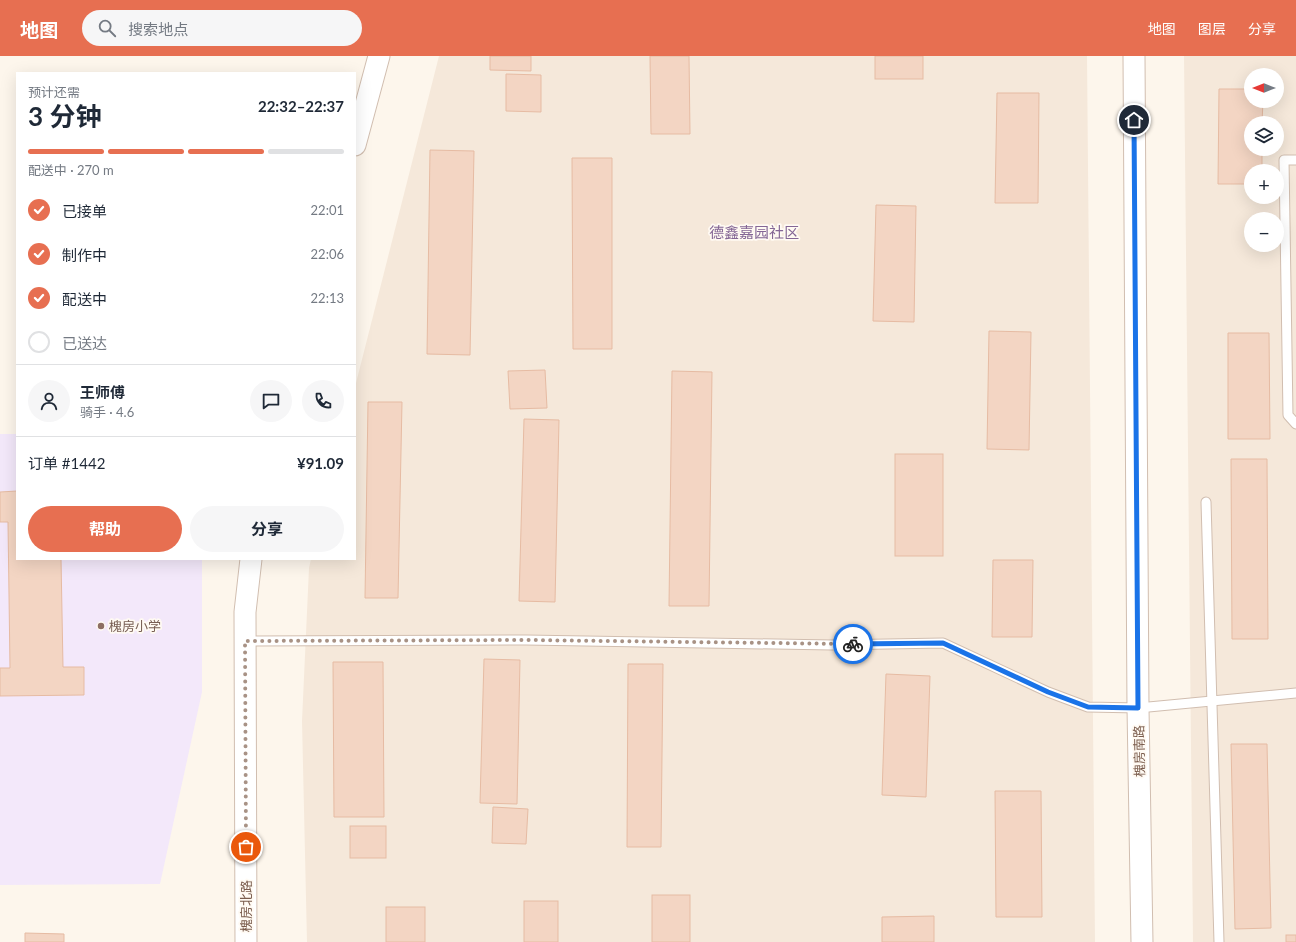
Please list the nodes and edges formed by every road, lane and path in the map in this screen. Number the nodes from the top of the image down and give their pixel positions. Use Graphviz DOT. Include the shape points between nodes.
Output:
graph roads {
  1 [pos="378,56"];
  2 [pos="1134,56"];
  3 [pos="356,141"];
  4 [pos="1296,160"];
  5 [pos="1296,424"];
  6 [pos="1206,502"];
  7 [pos="251,560"];
  8 [pos="245,641"];
  9 [pos="1296,692"];
  10 [pos="1212,701"];
  11 [pos="1138,708"];
  12 [pos="246,942"];
  13 [pos="1142,942"];
  14 [pos="1219,942"];
  1 -- 3 [label="street"];
  2 -- 11 [label="street, 槐房南路"];
  4 -- 5 [label="lane" via="1284,160 1288,415"];
  6 -- 10 [label="lane"];
  7 -- 8 [label="street, 槐房北路" via="245,612"];
  8 -- 11 [label="lane" via="526,640 832,645 943,643 1048,692 1088,707"];
  8 -- 12 [label="street, 槐房北路"];
  9 -- 10 [label="lane"];
  10 -- 11 [label="lane"];
  10 -- 14 [label="lane"];
  11 -- 13 [label="street, 槐房南路"];
}
